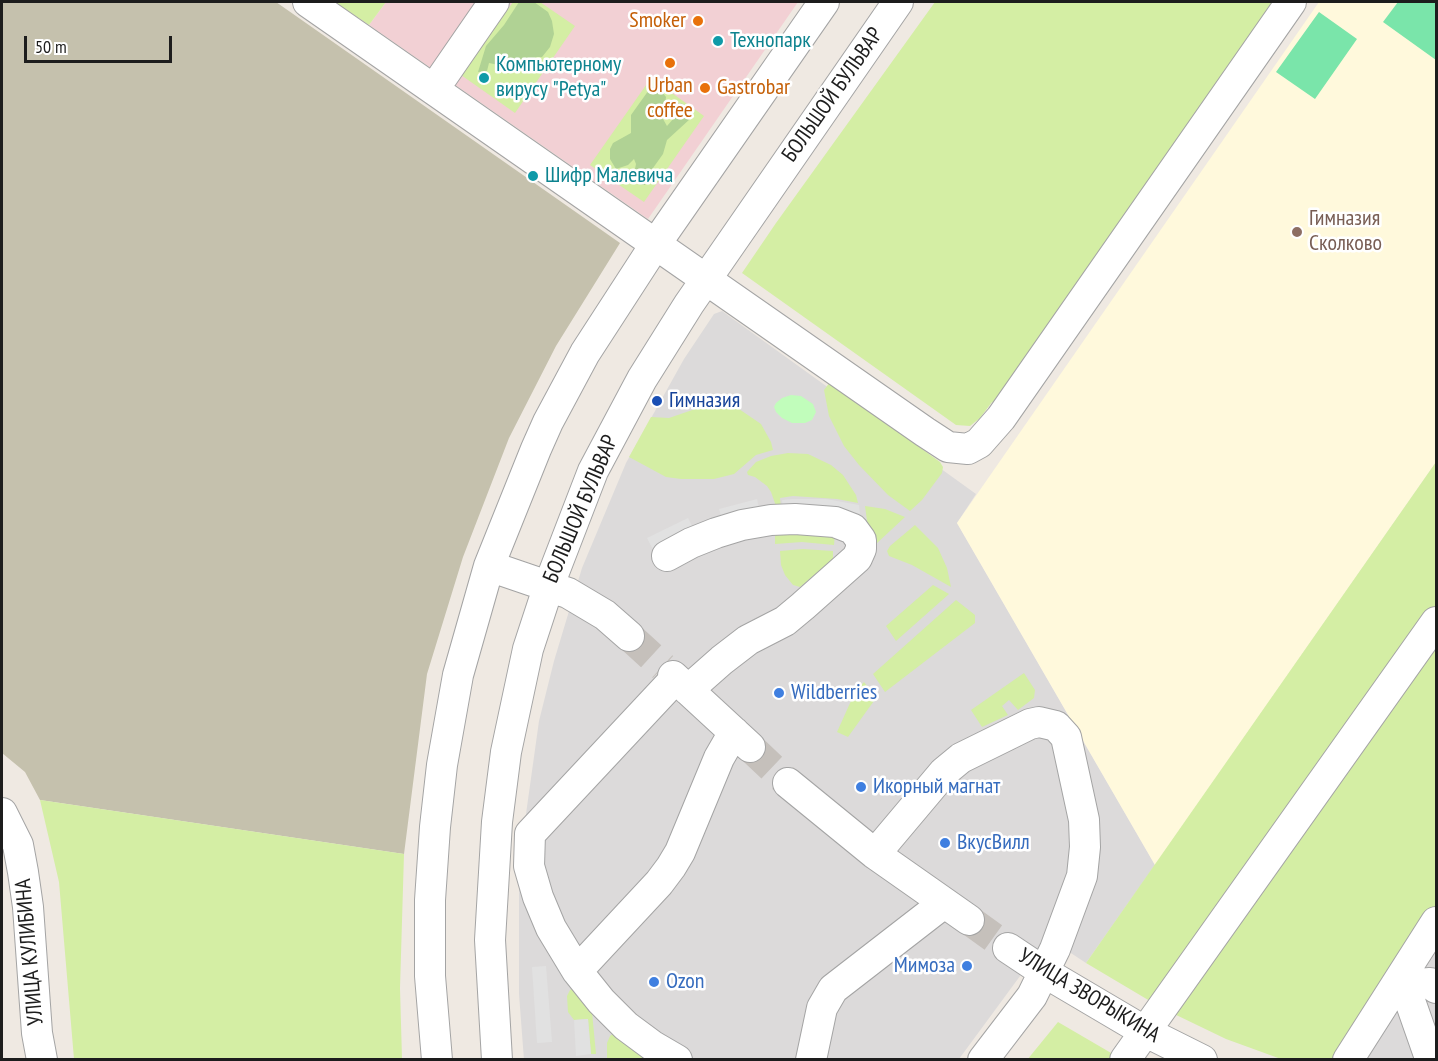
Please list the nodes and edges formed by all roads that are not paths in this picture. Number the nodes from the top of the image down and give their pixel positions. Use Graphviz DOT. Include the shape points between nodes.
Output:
graph roads {
  1 [pos="308,2"];
  2 [pos="824,2"];
  3 [pos="898,2"];
  4 [pos="1291,2"];
  5 [pos="484,5"];
  6 [pos="434,89"];
  7 [pos="655,245"];
  8 [pos="706,280"];
  9 [pos="667,556"];
  10 [pos="489,566"];
  11 [pos="549,585"];
  12 [pos="1437,622"];
  13 [pos="629,636"];
  14 [pos="675,679"];
  15 [pos="788,783"];
  16 [pos="2,813"];
  17 [pos="875,854"];
  18 [pos="944,903"];
  19 [pos="969,920"];
  20 [pos="1437,922"];
  21 [pos="1008,948"];
  22 [pos="577,971"];
  23 [pos="1044,972"];
  24 [pos="1437,988"];
  25 [pos="1144,1031"];
  26 [pos="1430,1058"];
  27 [pos="42,1059"];
  28 [pos="437,1059"];
  29 [pos="497,1059"];
  30 [pos="677,1059"];
  31 [pos="811,1059"];
  32 [pos="983,1059"];
  33 [pos="1125,1059"];
  34 [pos="1202,1059"];
  35 [pos="1348,1059"];
  1 -- 6 [label="street"];
  2 -- 7 [label="street"];
  3 -- 8 [label="street, БОЛЬШОЙ БУЛЬВАР"];
  4 -- 8 [label="street" via="1000,418 979,443 968,449 948,447"];
  5 -- 6 [label="street"];
  6 -- 7 [label="street"];
  7 -- 8 [label="street"];
  7 -- 10 [label="street" via="585,353 548,423"];
  8 -- 11 [label="street, БОЛЬШОЙ БУЛЬВАР" via="642,379 593,471"];
  9 -- 14 [label="street" via="716,532 771,520 836,522 853,529 861,540 857,558 785,621 748,640 717,664"];
  10 -- 11 [label="street"];
  10 -- 28 [label="street" via="459,675 435,827 430,976"];
  11 -- 13 [label="street" via="596,609"];
  11 -- 29 [label="street, БОЛЬШОЙ БУЛЬВАР" via="528,649 506,752 497,822 490,940"];
  12 -- 25 [label="street"];
  14 -- 22 [label="street" via="530,834 529,866 538,897"];
  14 -- 22 [label="street" via="742,740 719,758 671,867"];
  15 -- 17 [label="street"];
  16 -- 27 [label="street, УЛИЦА КУЛИБИНА" via="18,845 23,872"];
  17 -- 18 [label="street"];
  17 -- 23 [label="street" via="957,761 1030,724 1045,722 1056,726 1066,737 1084,820 1085,847 1082,876"];
  18 -- 19 [label="street"];
  18 -- 31 [label="street" via="833,989 821,1012"];
  20 -- 35 [label="street"];
  21 -- 23 [label="street, УЛИЦА ЗВОРЫКИНА"];
  22 -- 30 [label="street" via="626,1026"];
  23 -- 25 [label="street, УЛИЦА ЗВОРЫКИНА"];
  23 -- 32 [label="street" via="1032,996"];
  24 -- 26 [label="street" via="1430,982 1418,984 1409,998"];
  25 -- 33 [label="street"];
  25 -- 34 [label="street, УЛИЦА ЗВОРЫКИНА"];
}
